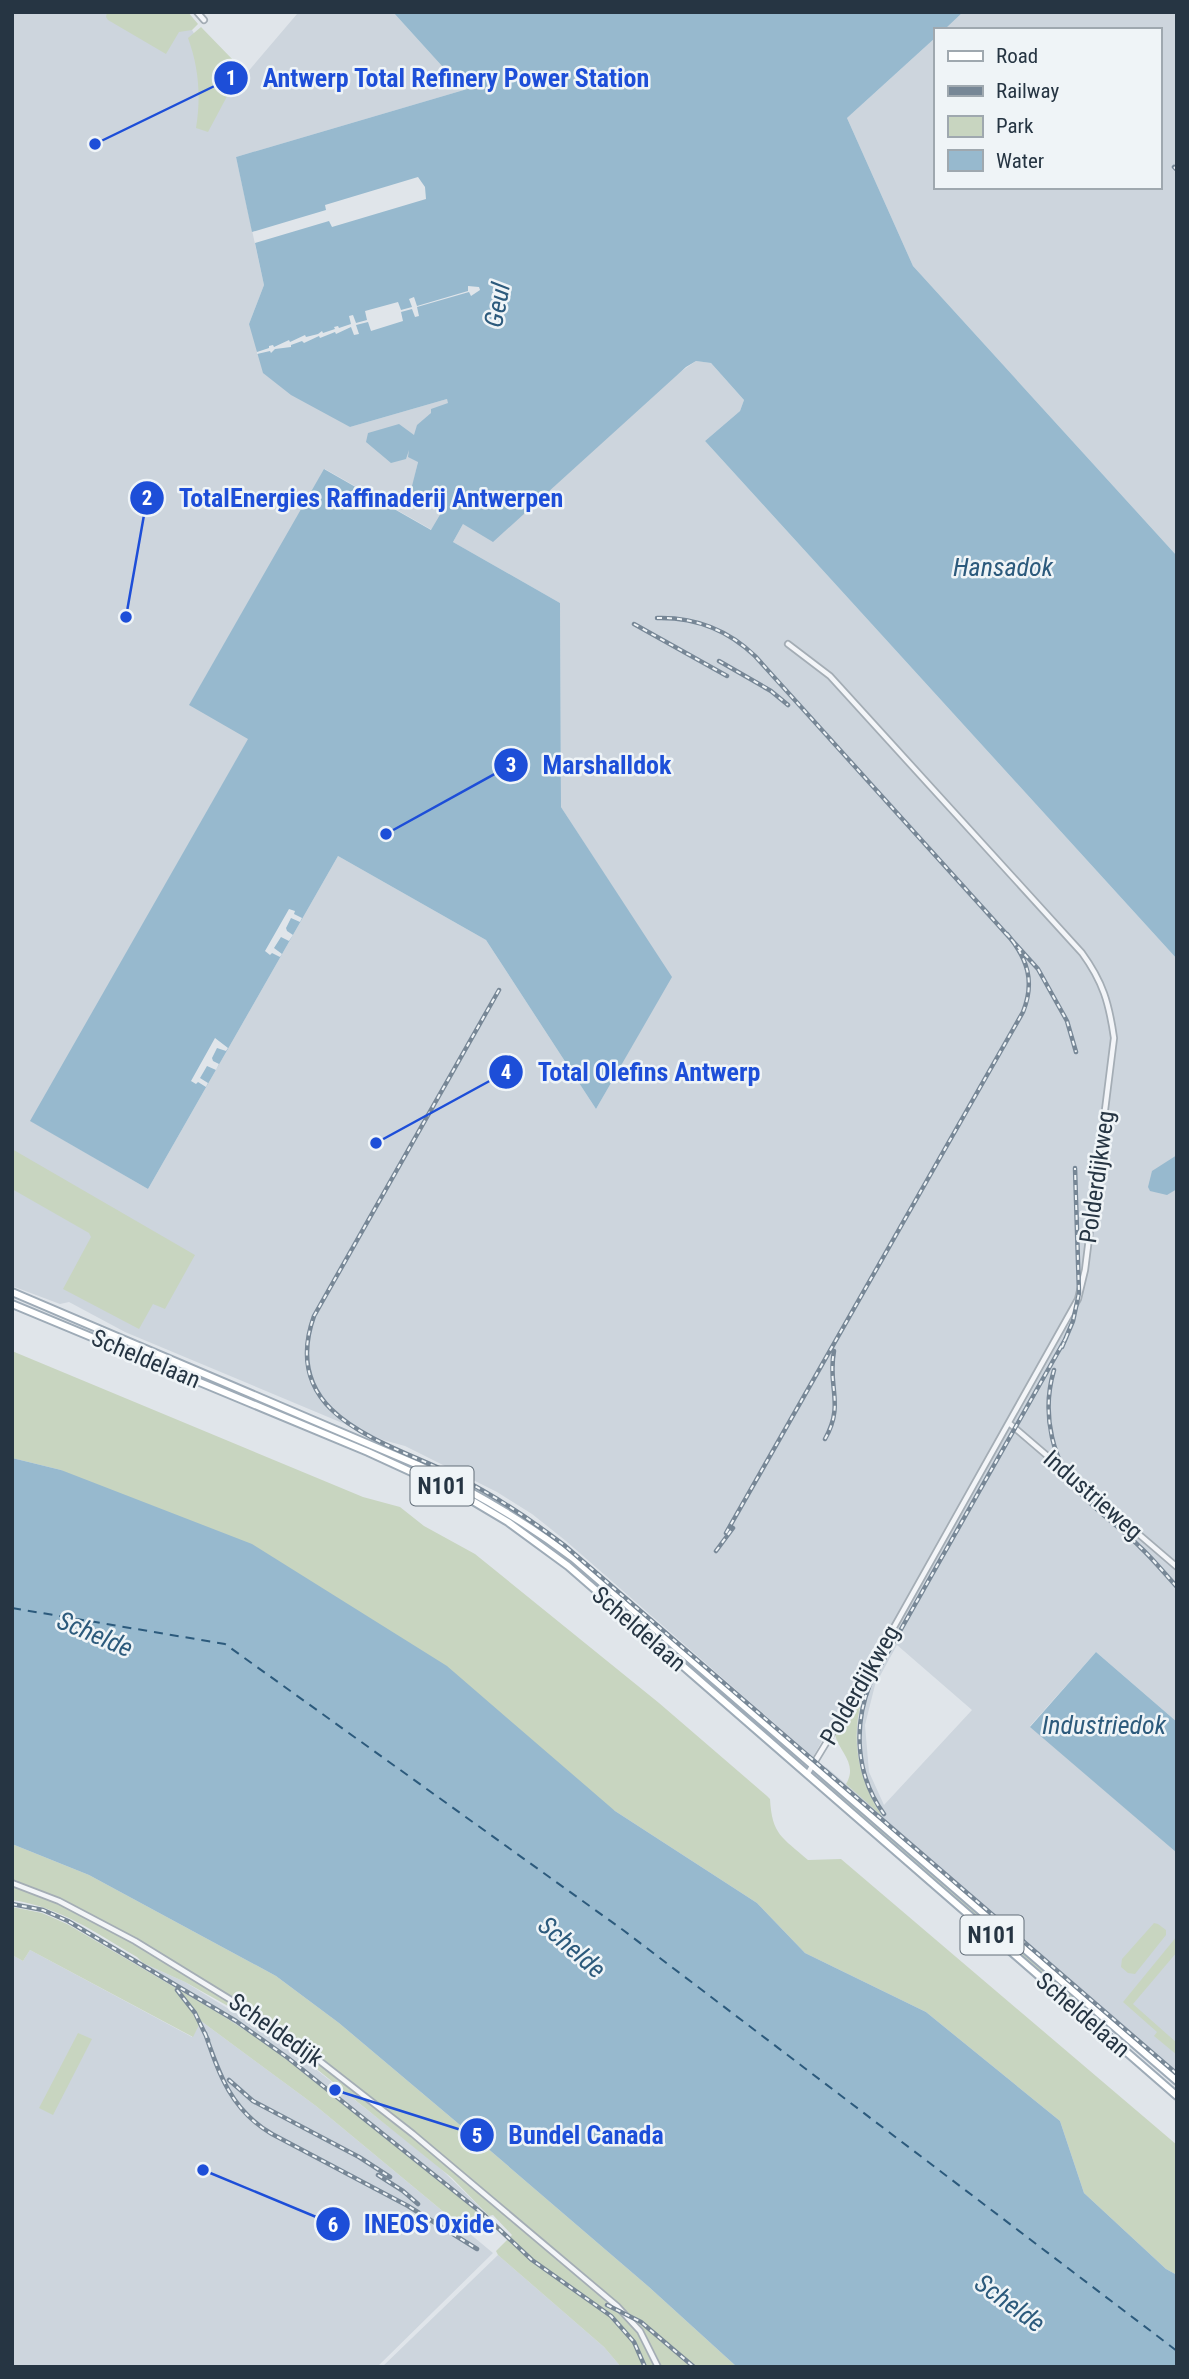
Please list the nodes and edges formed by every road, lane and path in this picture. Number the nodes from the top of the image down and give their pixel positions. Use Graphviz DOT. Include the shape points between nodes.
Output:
graph roads {
  1 [pos="197,12"];
  2 [pos="204,20"];
  3 [pos="788,644"];
  4 [pos="12,1292"];
  5 [pos="12,1304"];
  6 [pos="233,1385"];
  7 [pos="230,1394"];
  8 [pos="318,1421"];
  9 [pos="1009,1423"];
  10 [pos="315,1430"];
  11 [pos="371,1444"];
  12 [pos="368,1452"];
  13 [pos="1177,1567"];
  14 [pos="680,1651"];
  15 [pos="678,1662"];
  16 [pos="752,1714"];
  17 [pos="745,1722"];
  18 [pos="813,1766"];
  19 [pos="808,1773"];
  20 [pos="12,1883"];
  21 [pos="1177,2081"];
  22 [pos="1177,2096"];
  23 [pos="658,2367"];
  1 -- 2 [label="street"];
  3 -- 9 [label="street, Polderdijkweg" via="830,676 1082,953 1109,1004 1114,1038 1085,1270 1078,1299"];
  4 -- 6 [label="main road, Scheldelaan / N101"];
  5 -- 7 [label="main road, Scheldelaan / N101"];
  6 -- 7 [label="main road"];
  6 -- 8 [label="main road, Scheldelaan / N101"];
  7 -- 10 [label="main road, Scheldelaan / N101"];
  8 -- 10 [label="main road"];
  8 -- 11 [label="main road, Scheldelaan / N101"];
  9 -- 13 [label="street, Industrieweg"];
  9 -- 18 [label="street, Polderdijkweg"];
  10 -- 12 [label="main road, Scheldelaan / N101"];
  11 -- 12 [label="main road"];
  11 -- 14 [label="main road, Scheldelaan / N101" via="471,1490 541,1533"];
  12 -- 15 [label="main road, Scheldelaan / N101" via="466,1497 508,1522 568,1566"];
  14 -- 15 [label="main road"];
  14 -- 16 [label="main road, Scheldelaan / N101"];
  15 -- 17 [label="main road, Scheldelaan / N101"];
  16 -- 17 [label="main road"];
  16 -- 18 [label="main road, Scheldelaan / N101"];
  17 -- 19 [label="main road, Scheldelaan / N101"];
  18 -- 19 [label="street, Polderdijkweg"];
  18 -- 21 [label="main road, Scheldelaan / N101"];
  19 -- 22 [label="main road, Scheldelaan / N101"];
  20 -- 23 [label="street, Scheldedijk" via="59,1901 135,1941 280,2030 414,2134 617,2306 640,2331"];
}
